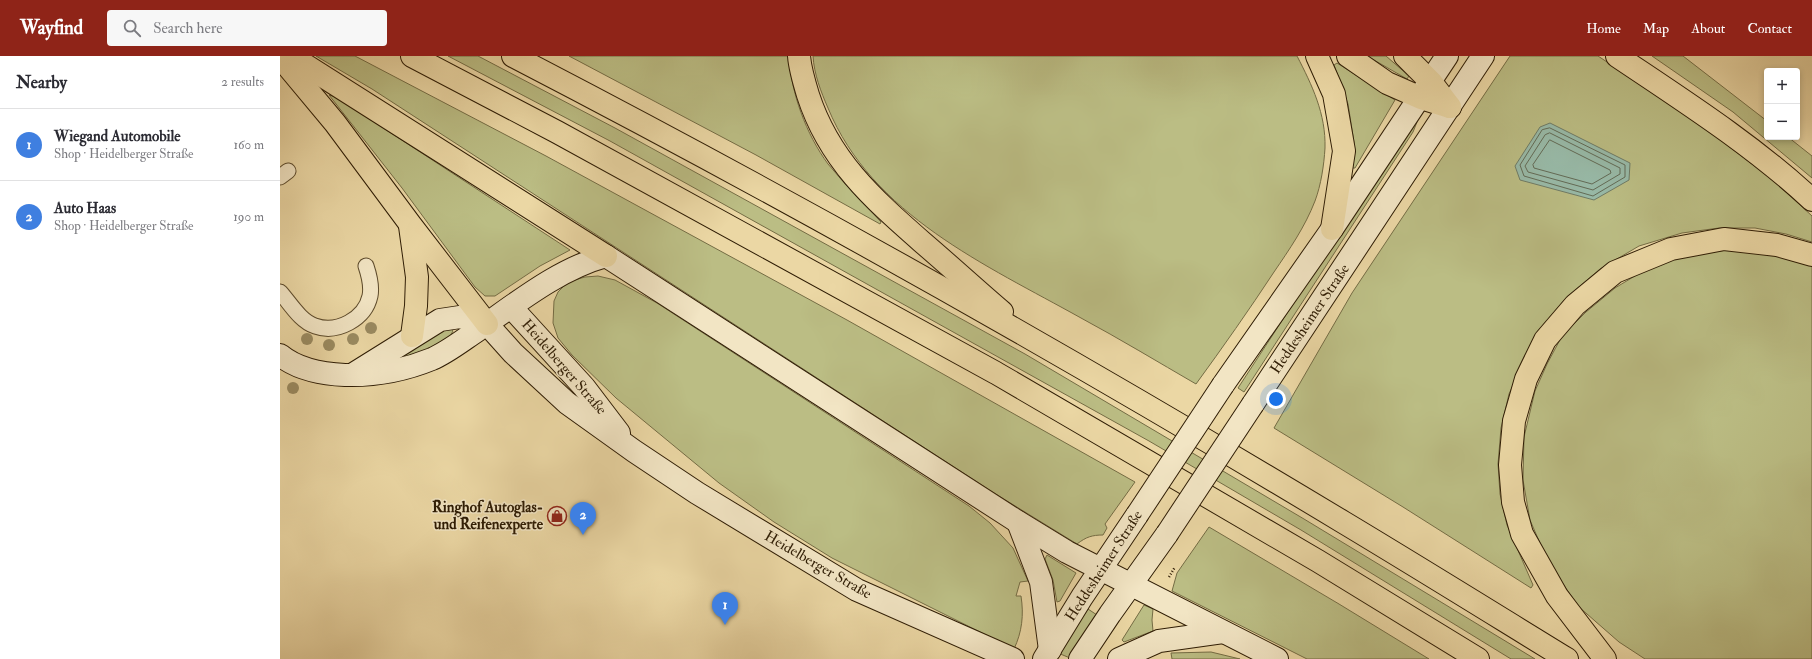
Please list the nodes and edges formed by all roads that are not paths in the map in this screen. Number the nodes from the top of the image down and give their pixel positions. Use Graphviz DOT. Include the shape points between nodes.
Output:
graph roads {
  1 [pos="291,56"];
  2 [pos="412,56"];
  3 [pos="513,56"];
  4 [pos="799,56"];
  5 [pos="1316,56"];
  6 [pos="1348,56"];
  7 [pos="1404,56"];
  8 [pos="1448,56"];
  9 [pos="1483,56"];
  10 [pos="1617,56"];
  11 [pos="280,57"];
  12 [pos="1426,90"];
  13 [pos="1450,107"];
  14 [pos="1812,200"];
  15 [pos="410,224"];
  16 [pos="1332,229"];
  17 [pos="606,256"];
  18 [pos="1812,256"];
  19 [pos="366,266"];
  20 [pos="280,292"];
  21 [pos="511,307"];
  22 [pos="487,324"];
  23 [pos="412,336"];
  24 [pos="1036,342"];
  25 [pos="280,355"];
  26 [pos="352,375"];
  27 [pos="634,451"];
  28 [pos="1018,522"];
  29 [pos="1101,569"];
  30 [pos="1130,585"];
  31 [pos="1223,632"];
  32 [pos="1047,654"];
  33 [pos="1013,659"];
  34 [pos="1080,659"];
  35 [pos="1119,659"];
  36 [pos="1277,659"];
  37 [pos="1478,659"];
  38 [pos="1567,659"];
  39 [pos="1605,659"];
  1 -- 17 [label="highway"];
  2 -- 37 [label="highway" via="557,132 996,372 1318,561"];
  3 -- 24 [label="highway" via="832,226"];
  4 -- 24 [label="highway" via="804,82 821,130 854,178 876,201"];
  5 -- 16 [label="highway" via="1334,94 1344,151"];
  6 -- 12 [label="highway" via="1386,83"];
  7 -- 12 [label="highway"];
  8 -- 12 [label="main road, Heddesheimer Straße"];
  9 -- 13 [label="main road, Heddesheimer Straße"];
  10 -- 14 [label="highway" via="1728,132"];
  11 -- 15 [label="highway" via="335,123"];
  12 -- 13 [label="highway"];
  12 -- 16 [label="main road, Heddesheimer Straße"];
  13 -- 30 [label="main road, Heddesheimer Straße, bridge" via="1167,534"];
  15 -- 22 [label="highway"];
  15 -- 23 [label="highway" via="417,277"];
  16 -- 29 [label="main road, Heddesheimer Straße, bridge" via="1223,385"];
  17 -- 21 [label="main road" via="576,266"];
  17 -- 28 [label="main road"];
  18 -- 39 [label="highway" via="1777,245 1724,239 1671,249 1616,272 1575,305 1545,340 1526,379 1514,421 1510,465 1513,502 1522,534 1557,596"];
  19 -- 20 [label="lane" via="370,277 370,296 356,319 343,326 315,326 303,319"];
  21 -- 22 [label="main road, Heidelberger Straße"];
  21 -- 27 [label="main road, Heidelberger Straße" via="584,386"];
  22 -- 23 [label="main road" via="460,317 440,320"];
  22 -- 26 [label="main road, Heidelberger Straße" via="433,358 388,372"];
  22 -- 27 [label="main road, Heidelberger Straße" via="567,403"];
  23 -- 26 [label="main road"];
  24 -- 38 [label="highway" via="1343,521"];
  25 -- 26 [label="main road, Heidelberger Straße" via="293,364 313,371"];
  27 -- 33 [label="main road, Heidelberger Straße" via="763,534 857,590"];
  28 -- 29 [label="main road"];
  28 -- 32 [label="main road" via="1041,582"];
  29 -- 30 [label="main road"];
  29 -- 32 [label="main road, Heddesheimer Straße"];
  30 -- 31 [label="main road"];
  30 -- 34 [label="main road, Heddesheimer Straße"];
  31 -- 35 [label="main road" via="1159,641"];
  31 -- 36 [label="main road"];
}
